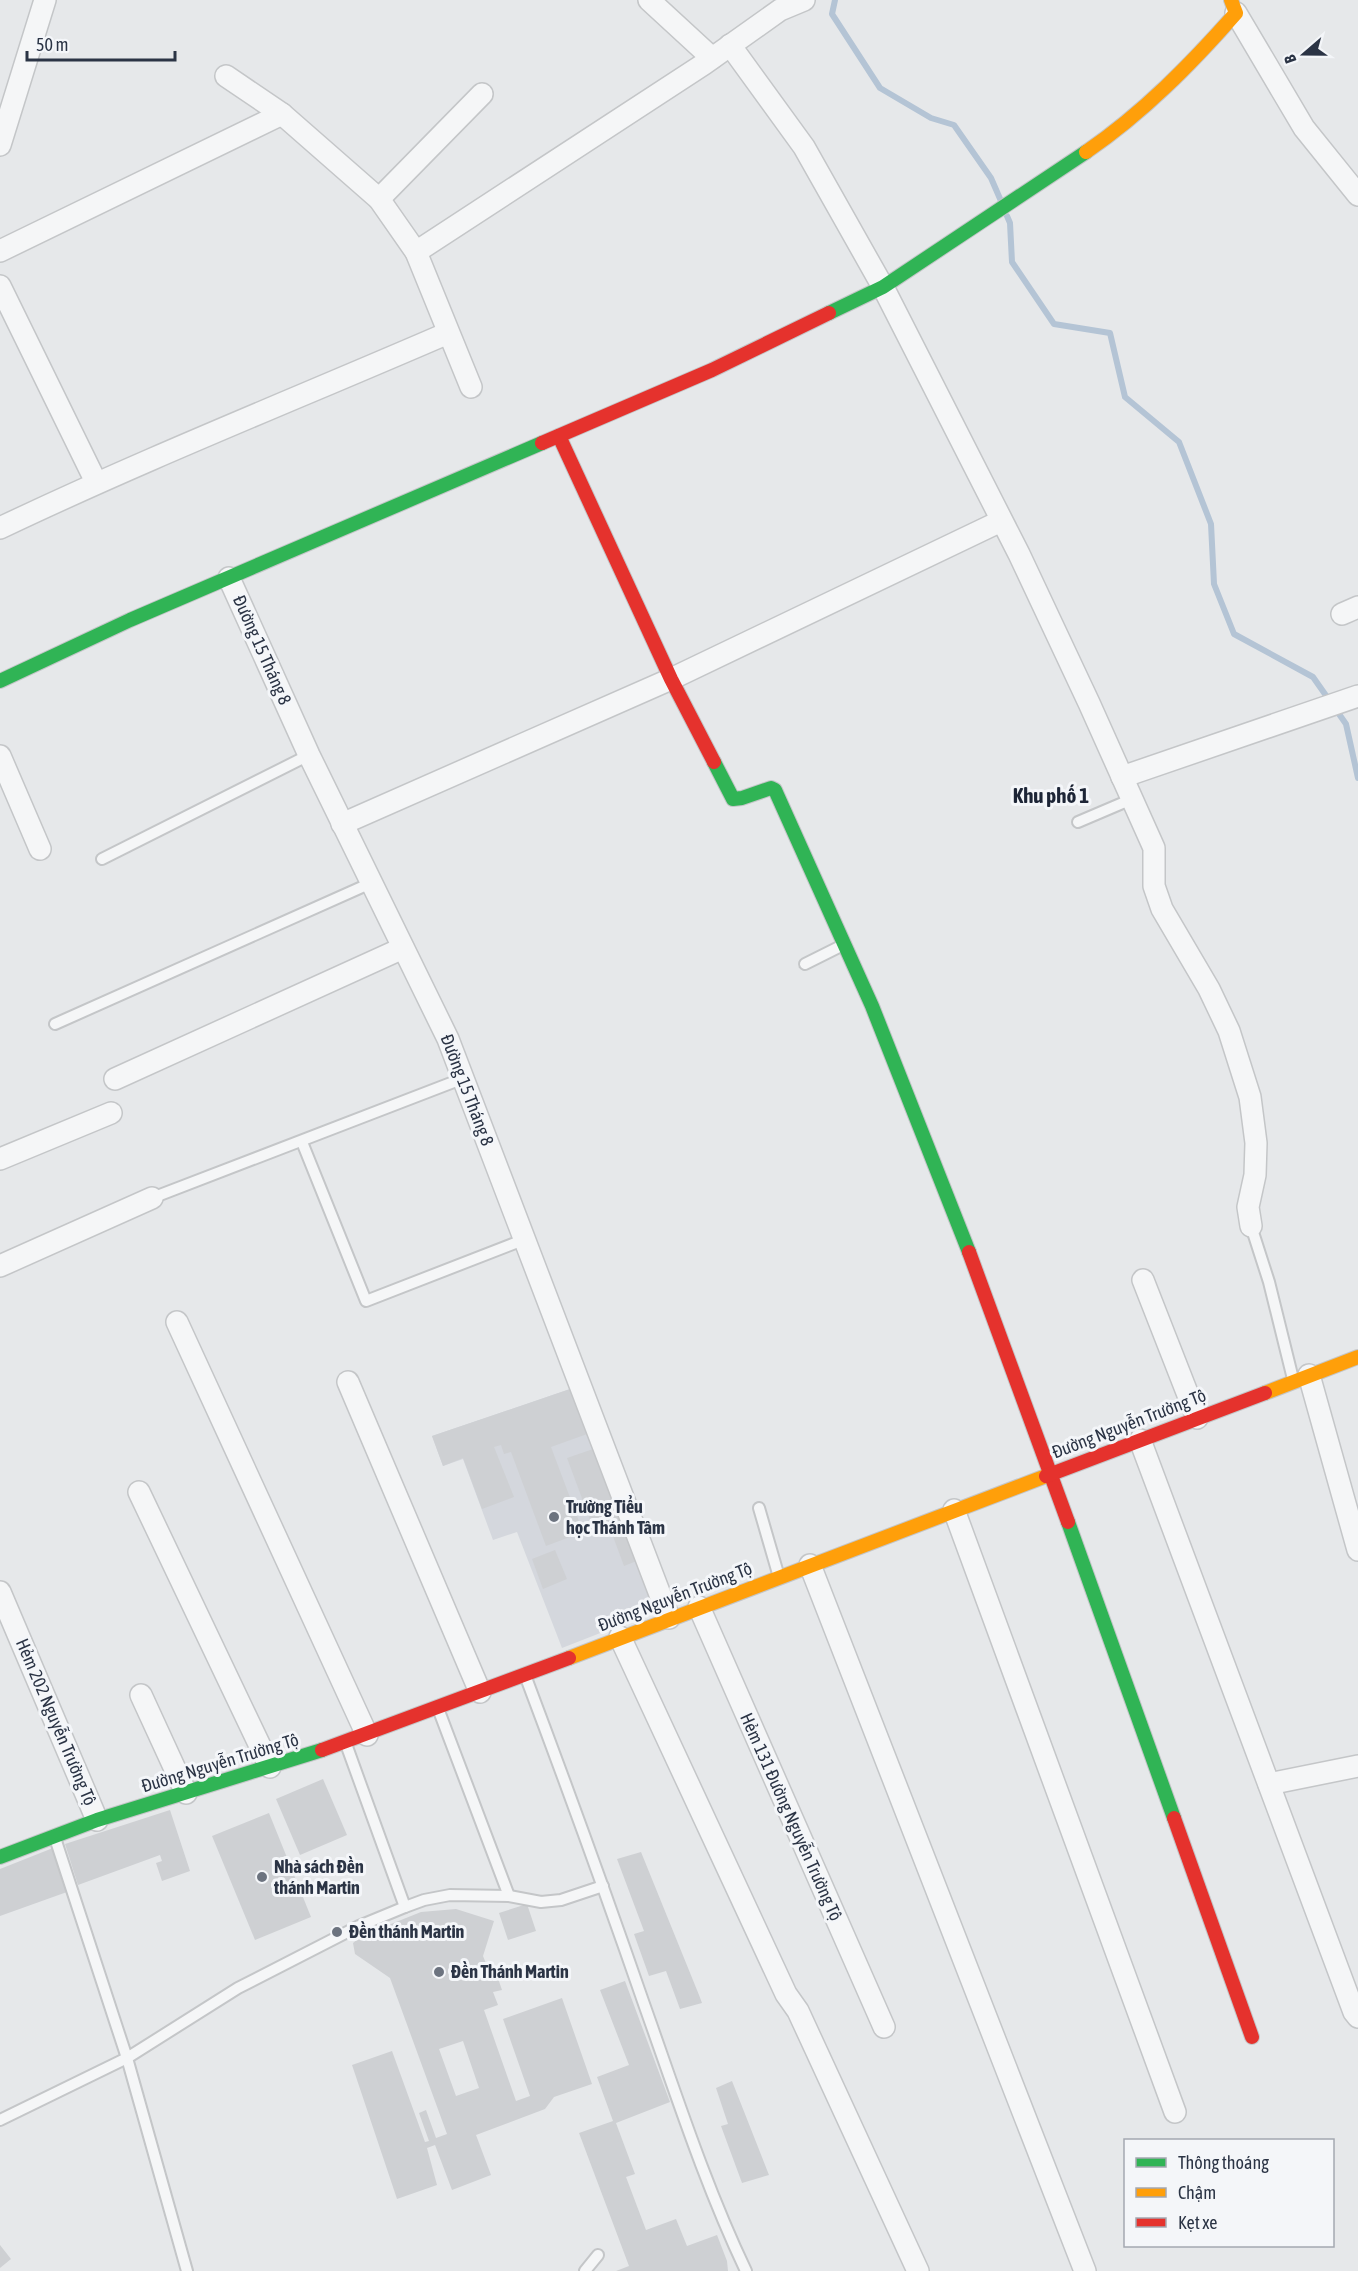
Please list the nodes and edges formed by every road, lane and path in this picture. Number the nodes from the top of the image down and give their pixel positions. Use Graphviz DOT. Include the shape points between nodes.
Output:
graph roads {
  1 [pos="45,0"];
  2 [pos="649,0"];
  3 [pos="804,0"];
  4 [pos="1234,7"];
  5 [pos="730,45"];
  6 [pos="712,58"];
  7 [pos="226,76"];
  8 [pos="482,94"];
  9 [pos="282,114"];
  10 [pos="0,145"];
  11 [pos="1358,195"];
  12 [pos="379,199"];
  13 [pos="0,251"];
  14 [pos="416,252"];
  15 [pos="0,285"];
  16 [pos="883,287"];
  17 [pos="448,333"];
  18 [pos="471,387"];
  19 [pos="559,436"];
  20 [pos="96,482"];
  21 [pos="1001,521"];
  22 [pos="0,528"];
  23 [pos="229,578"];
  24 [pos="671,679"];
  25 [pos="0,681"];
  26 [pos="1356,697"];
  27 [pos="309,755"];
  28 [pos="0,756"];
  29 [pos="1122,777"];
  30 [pos="1132,799"];
  31 [pos="1078,822"];
  32 [pos="342,824"];
  33 [pos="40,849"];
  34 [pos="102,858"];
  35 [pos="371,883"];
  36 [pos="844,944"];
  37 [pos="403,948"];
  38 [pos="805,964"];
  39 [pos="55,1024"];
  40 [pos="464,1078"];
  41 [pos="115,1079"];
  42 [pos="111,1113"];
  43 [pos="302,1142"];
  44 [pos="0,1159"];
  45 [pos="152,1198"];
  46 [pos="1251,1226"];
  47 [pos="523,1240"];
  48 [pos="0,1266"];
  49 [pos="1143,1280"];
  50 [pos="177,1322"];
  51 [pos="1358,1357"];
  52 [pos="1301,1378"];
  53 [pos="348,1382"];
  54 [pos="1197,1418"];
  55 [pos="1140,1440"];
  56 [pos="1051,1473"];
  57 [pos="139,1492"];
  58 [pos="759,1508"];
  59 [pos="954,1510"];
  60 [pos="1358,1550"];
  61 [pos="810,1565"];
  62 [pos="779,1578"];
  63 [pos="0,1592"];
  64 [pos="699,1607"];
  65 [pos="669,1618"];
  66 [pos="620,1637"];
  67 [pos="525,1674"];
  68 [pos="480,1692"];
  69 [pos="141,1695"];
  70 [pos="437,1708"];
  71 [pos="367,1735"];
  72 [pos="346,1743"];
  73 [pos="1358,1766"];
  74 [pos="270,1767"];
  75 [pos="1269,1784"];
  76 [pos="186,1792"];
  77 [pos="97,1820"];
  78 [pos="55,1836"];
  79 [pos="0,1857"];
  80 [pos="603,1886"];
  81 [pos="508,1896"];
  82 [pos="405,1907"];
  83 [pos="1358,2017"];
  84 [pos="884,2027"];
  85 [pos="1252,2037"];
  86 [pos="127,2058"];
  87 [pos="1175,2112"];
  88 [pos="0,2120"];
  89 [pos="598,2255"];
  90 [pos="187,2271"];
  91 [pos="585,2271"];
  92 [pos="746,2271"];
  93 [pos="918,2271"];
  94 [pos="1085,2271"];
  1 -- 10 [label="street"];
  2 -- 6 [label="street"];
  3 -- 5 [label="street" via="780,10"];
  4 -- 11 [label="street" via="1304,128"];
  4 -- 16 [label="street" via="1197,57 1117,131"];
  5 -- 6 [label="street"];
  5 -- 16 [label="street" via="804,147"];
  6 -- 14 [label="street"];
  7 -- 9 [label="street"];
  8 -- 12 [label="street"];
  9 -- 12 [label="street"];
  9 -- 13 [label="street"];
  12 -- 14 [label="street"];
  14 -- 17 [label="street"];
  15 -- 20 [label="street"];
  16 -- 19 [label="street" via="712,369"];
  16 -- 21 [label="street"];
  17 -- 18 [label="street"];
  17 -- 20 [label="street"];
  19 -- 23 [label="street"];
  19 -- 24 [label="street"];
  20 -- 22 [label="street"];
  21 -- 24 [label="street"];
  21 -- 29 [label="street"];
  23 -- 25 [label="street"];
  23 -- 27 [label="street, Đường 15 Tháng 8"];
  24 -- 32 [label="street"];
  24 -- 36 [label="street" via="733,799 766,788 775,790"];
  26 -- 29 [label="street"];
  27 -- 32 [label="street, Đường 15 Tháng 8"];
  27 -- 34 [label="lane"];
  28 -- 33 [label="street"];
  29 -- 30 [label="street"];
  30 -- 31 [label="lane"];
  30 -- 46 [label="street" via="1154,848 1154,886 1162,909 1209,988 1229,1031 1250,1097 1256,1143 1248,1207"];
  32 -- 35 [label="street, Đường 15 Tháng 8"];
  35 -- 37 [label="street, Đường 15 Tháng 8"];
  35 -- 39 [label="lane"];
  36 -- 38 [label="lane"];
  36 -- 56 [label="street" via="990,1305"];
  37 -- 40 [label="street, Đường 15 Tháng 8"];
  37 -- 41 [label="street"];
  40 -- 43 [label="lane"];
  40 -- 47 [label="street, Đường 15 Tháng 8"];
  42 -- 44 [label="street"];
  43 -- 45 [label="lane"];
  43 -- 47 [label="lane" via="366,1301"];
  45 -- 48 [label="street"];
  46 -- 52 [label="lane"];
  47 -- 65 [label="street, Đường 15 Tháng 8"];
  49 -- 54 [label="street"];
  50 -- 71 [label="street"];
  51 -- 52 [label="street, Đường Nguyễn Trường Tộ"];
  52 -- 54 [label="street, Đường Nguyễn Trường Tộ"];
  52 -- 60 [label="street"];
  53 -- 68 [label="street"];
  54 -- 55 [label="street, Đường Nguyễn Trường Tộ"];
  55 -- 56 [label="street, Đường Nguyễn Trường Tộ"];
  55 -- 75 [label="street"];
  56 -- 59 [label="street, Đường Nguyễn Trường Tộ"];
  56 -- 85 [label="street"];
  57 -- 74 [label="street"];
  58 -- 62 [label="lane"];
  59 -- 61 [label="street, Đường Nguyễn Trường Tộ"];
  59 -- 87 [label="street"];
  61 -- 62 [label="street, Đường Nguyễn Trường Tộ"];
  61 -- 94 [label="street"];
  62 -- 64 [label="street, Đường Nguyễn Trường Tộ"];
  63 -- 77 [label="street, Hẻm 202 Nguyễn Trường Tộ"];
  64 -- 65 [label="street, Đường Nguyễn Trường Tộ"];
  64 -- 84 [label="street, Hẻm 131 Đường Nguyễn Trường Tộ"];
  65 -- 66 [label="street, Đường Nguyễn Trường Tộ"];
  66 -- 67 [label="street, Đường Nguyễn Trường Tộ"];
  66 -- 93 [label="street"];
  67 -- 68 [label="street, Đường Nguyễn Trường Tộ"];
  67 -- 80 [label="lane"];
  68 -- 70 [label="street, Đường Nguyễn Trường Tộ"];
  69 -- 76 [label="street"];
  70 -- 71 [label="street, Đường Nguyễn Trường Tộ"];
  70 -- 81 [label="lane"];
  71 -- 72 [label="street, Đường Nguyễn Trường Tộ"];
  72 -- 74 [label="street, Đường Nguyễn Trường Tộ"];
  72 -- 82 [label="lane"];
  73 -- 75 [label="street"];
  74 -- 76 [label="street, Đường Nguyễn Trường Tộ"];
  75 -- 83 [label="street"];
  76 -- 77 [label="street, Đường Nguyễn Trường Tộ"];
  77 -- 78 [label="street, Đường Nguyễn Trường Tộ"];
  78 -- 79 [label="street, Đường Nguyễn Trường Tộ"];
  78 -- 86 [label="lane"];
  80 -- 81 [label="lane" via="561,1900 541,1902"];
  80 -- 92 [label="lane" via="697,2154"];
  81 -- 82 [label="lane" via="450,1895"];
  82 -- 86 [label="lane" via="350,1930 238,1988"];
  86 -- 88 [label="lane"];
  86 -- 90 [label="lane"];
  89 -- 91 [label="lane"];
}
